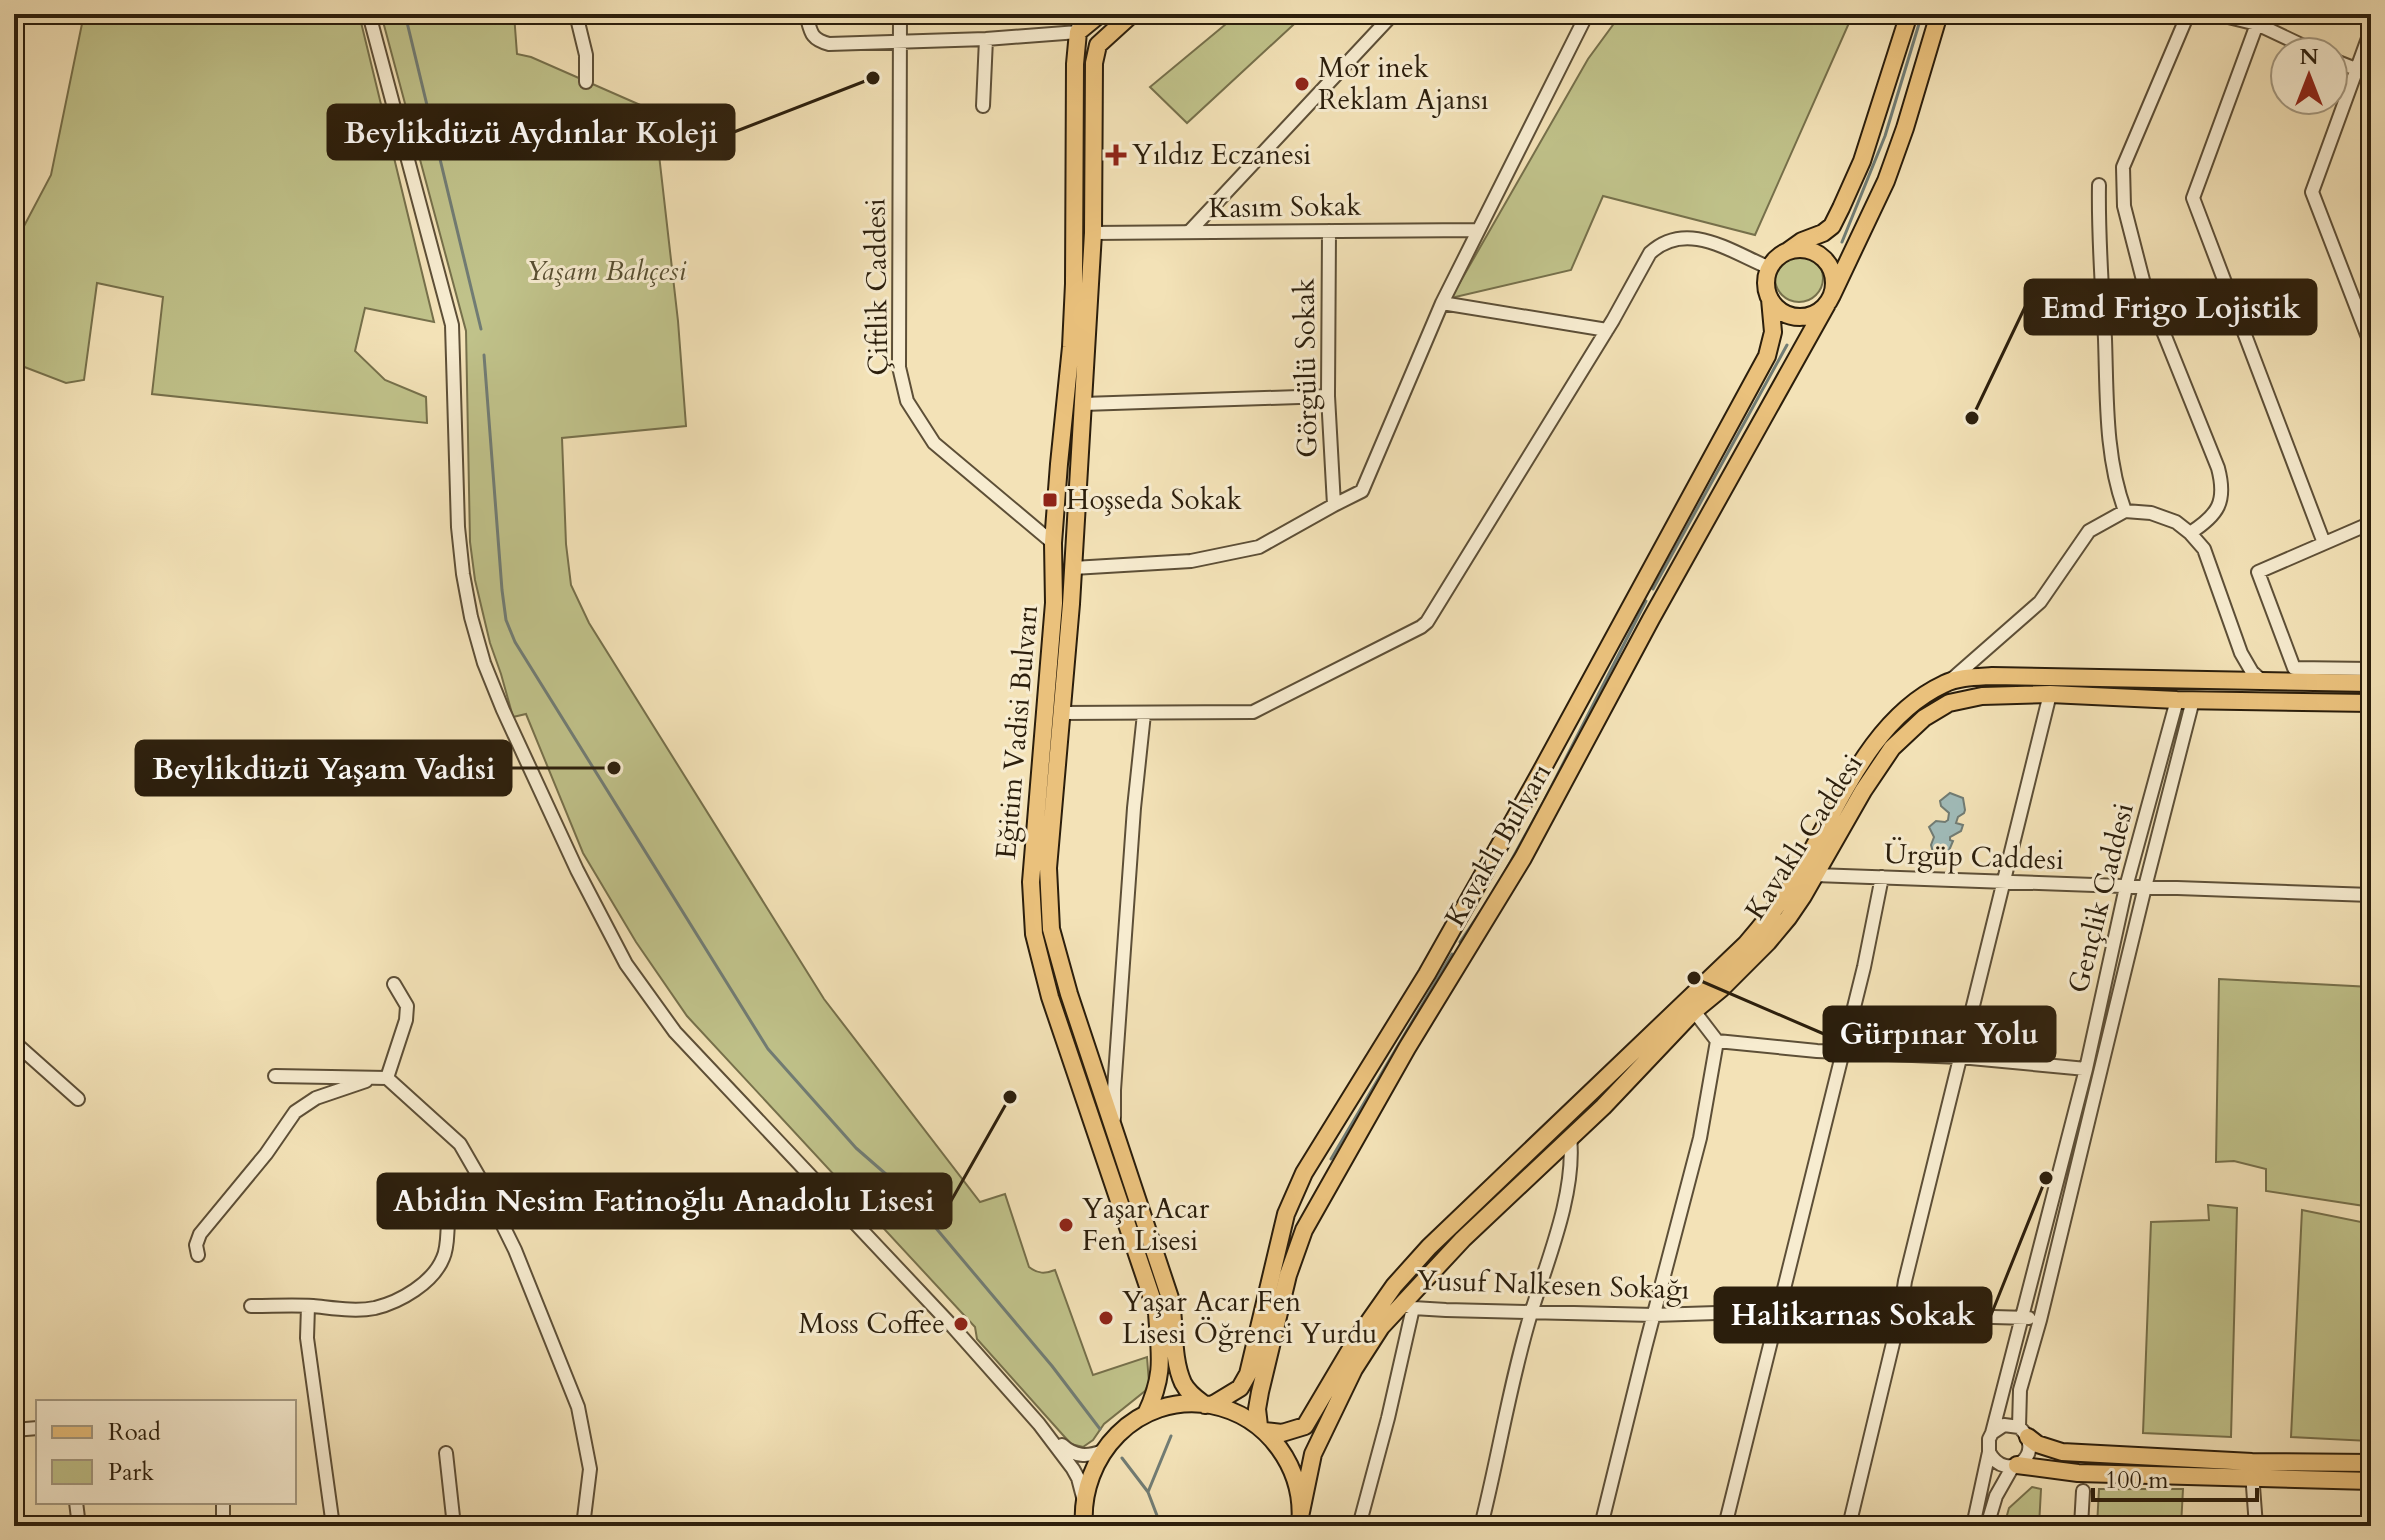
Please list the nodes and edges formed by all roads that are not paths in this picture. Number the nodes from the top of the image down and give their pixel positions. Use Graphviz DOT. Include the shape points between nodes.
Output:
graph roads {
  1 [pos="369,14"];
  2 [pos="576,14"];
  3 [pos="806,14"];
  4 [pos="900,14"];
  5 [pos="1079,14"];
  6 [pos="1100,14"];
  7 [pos="1132,14"];
  8 [pos="1393,14"];
  9 [pos="1587,14"];
  10 [pos="1909,14"];
  11 [pos="1939,14"];
  12 [pos="2188,14"];
  13 [pos="2216,14"];
  14 [pos="2257,24"];
  15 [pos="2371,30"];
  16 [pos="1078,32"];
  17 [pos="2282,36"];
  18 [pos="986,39"];
  19 [pos="899,44"];
  20 [pos="1098,45"];
  21 [pos="2349,67"];
  22 [pos="2355,70"];
  23 [pos="2371,75"];
  24 [pos="586,82"];
  25 [pos="983,106"];
  26 [pos="2099,185"];
  27 [pos="1478,230"];
  28 [pos="1329,231"];
  29 [pos="1189,232"];
  30 [pos="1093,233"];
  31 [pos="1788,251"];
  32 [pos="1770,268"];
  33 [pos="2144,284"];
  34 [pos="1770,299"];
  35 [pos="1830,300"];
  36 [pos="1442,303"];
  37 [pos="2103,306"];
  38 [pos="1607,330"];
  39 [pos="2371,345"];
  40 [pos="1328,396"];
  41 [pos="1083,404"];
  42 [pos="1334,505"];
  43 [pos="2125,511"];
  44 [pos="2371,523"];
  45 [pos="2190,533"];
  46 [pos="1053,543"];
  47 [pos="2324,543"];
  48 [pos="1054,567"];
  49 [pos="1073,568"];
  50 [pos="2371,669"];
  51 [pos="2264,682"];
  52 [pos="2371,683"];
  53 [pos="1945,684"];
  54 [pos="2050,694"];
  55 [pos="2185,700"];
  56 [pos="2371,703"];
  57 [pos="1062,713"];
  58 [pos="1144,714"];
  59 [pos="1815,875"];
  60 [pos="1882,877"];
  61 [pos="2003,882"];
  62 [pos="2126,887"];
  63 [pos="2145,887"];
  64 [pos="2371,895"];
  65 [pos="394,984"];
  66 [pos="1694,1011"];
  67 [pos="1717,1041"];
  68 [pos="14,1042"];
  69 [pos="1843,1052"];
  70 [pos="1960,1057"];
  71 [pos="2086,1069"];
  72 [pos="275,1076"];
  73 [pos="382,1078"];
  74 [pos="78,1099"];
  75 [pos="1115,1125"];
  76 [pos="1570,1137"];
  77 [pos="479,1177"];
  78 [pos="198,1255"];
  79 [pos="251,1306"];
  80 [pos="308,1306"];
  81 [pos="1407,1306"];
  82 [pos="1779,1311"];
  83 [pos="1531,1312"];
  84 [pos="1900,1314"];
  85 [pos="1654,1315"];
  86 [pos="2022,1316"];
  87 [pos="2040,1320"];
  88 [pos="1209,1405"];
  89 [pos="1146,1414"];
  90 [pos="1039,1424"];
  91 [pos="36,1428"];
  92 [pos="1262,1429"];
  93 [pos="14,1430"];
  94 [pos="2023,1432"];
  95 [pos="1992,1433"];
  96 [pos="1103,1451"];
  97 [pos="1989,1452"];
  98 [pos="446,1453"];
  99 [pos="2371,1463"];
  100 [pos="2015,1466"];
  101 [pos="2252,1470"];
  102 [pos="2371,1481"];
  103 [pos="2083,1491"];
  104 [pos="1084,1501"];
  105 [pos="76,1504"];
  106 [pos="223,1504"];
  107 [pos="1301,1519"];
  108 [pos="79,1526"];
  109 [pos="223,1526"];
  110 [pos="333,1526"];
  111 [pos="454,1526"];
  112 [pos="583,1526"];
  113 [pos="1084,1526"];
  114 [pos="1359,1526"];
  115 [pos="1481,1526"];
  116 [pos="1601,1526"];
  117 [pos="1725,1526"];
  118 [pos="1849,1526"];
  119 [pos="1973,1526"];
  120 [pos="1987,1526"];
  121 [pos="2081,1526"];
  122 [pos="2256,1526"];
  1 -- 90 [label="street" via="452,325 458,527 471,617 503,710 577,870 626,964 675,1032"];
  2 -- 24 [label="street"];
  3 -- 19 [label="street" via="818,41"];
  4 -- 19 [label="street, Çiftlik Caddesi"];
  5 -- 16 [label="street"];
  6 -- 16 [label="main road"];
  7 -- 20 [label="main road"];
  8 -- 29 [label="street"];
  9 -- 27 [label="street"];
  10 -- 31 [label="main road" via="1862,161 1832,226"];
  11 -- 35 [label="main road, Kavaklı Bulvarı" via="1886,181"];
  12 -- 33 [label="street" via="2123,167 2124,206"];
  13 -- 14 [label="street"];
  14 -- 17 [label="street"];
  14 -- 47 [label="street" via="2193,198"];
  15 -- 22 [label="street"];
  16 -- 18 [label="street"];
  16 -- 20 [label="street"];
  16 -- 46 [label="main road, Eğitim Vadisi Bulvarı" via="1071,347"];
  18 -- 19 [label="street"];
  18 -- 25 [label="street"];
  19 -- 46 [label="street, Çiftlik Caddesi" via="899,367 907,401 934,443"];
  20 -- 30 [label="main road, Eğitim Vadisi Bulvarı"];
  21 -- 22 [label="street"];
  22 -- 23 [label="street"];
  22 -- 39 [label="street" via="2312,192"];
  26 -- 37 [label="street"];
  27 -- 28 [label="street, Kasım Sokak"];
  27 -- 36 [label="street"];
  28 -- 29 [label="street, Kasım Sokak"];
  28 -- 40 [label="street, Görgülü Sokak"];
  29 -- 30 [label="street, Kasım Sokak"];
  30 -- 41 [label="main road, Eğitim Vadisi Bulvarı"];
  31 -- 32 [label="main road"];
  31 -- 35 [label="main road" via="1811,250 1829,263 1835,284"];
  32 -- 34 [label="main road, Kavaklı Bulvarı"];
  32 -- 38 [label="street" via="1695,237 1672,239 1650,253"];
  33 -- 37 [label="street"];
  33 -- 45 [label="street" via="2222,481 2210,521"];
  34 -- 35 [label="main road" via="1797,317 1818,312"];
  34 -- 88 [label="main road, Kavaklı Bulvarı" via="1773,332 1767,356 1427,974 1293,1194 1248,1374 1236,1391"];
  35 -- 92 [label="main road, Kavaklı Bulvarı" via="1523,858 1304,1230 1260,1392"];
  36 -- 38 [label="street"];
  36 -- 42 [label="street" via="1362,491"];
  37 -- 43 [label="street" via="2109,441"];
  38 -- 58 [label="street" via="1421,627 1253,712"];
  40 -- 41 [label="street"];
  40 -- 42 [label="street, Görgülü Sokak"];
  41 -- 49 [label="main road, Eğitim Vadisi Bulvarı"];
  42 -- 49 [label="street" via="1259,547 1191,561"];
  43 -- 45 [label="street" via="2151,513"];
  43 -- 53 [label="street" via="2089,531 2040,602"];
  44 -- 47 [label="street"];
  45 -- 51 [label="street" via="2204,549 2241,653"];
  46 -- 48 [label="main road, Eğitim Vadisi Bulvarı"];
  47 -- 50 [label="street" via="2258,572 2294,668"];
  48 -- 49 [label="main road"];
  48 -- 89 [label="main road, Eğitim Vadisi Bulvarı" via="1031,882 1034,934 1050,997 1157,1313 1160,1379"];
  49 -- 57 [label="main road, Eğitim Vadisi Bulvarı"];
  51 -- 52 [label="main road, Kavaklı Caddesi"];
  51 -- 53 [label="main road, Kavaklı Caddesi" via="1992,676"];
  53 -- 92 [label="main road, Kavaklı Caddesi" via="1904,712 1874,743 1799,874 1746,944 1394,1286 1305,1426 1287,1432"];
  54 -- 55 [label="main road, Kavaklı Caddesi"];
  54 -- 59 [label="main road, Kavaklı Caddesi" via="1982,696 1949,703 1924,718 1892,748"];
  54 -- 61 [label="street"];
  55 -- 56 [label="main road, Kavaklı Caddesi"];
  55 -- 62 [label="street, Gençlik Caddesi"];
  55 -- 63 [label="street, Gençlik Caddesi"];
  57 -- 58 [label="street"];
  57 -- 75 [label="main road, Eğitim Vadisi Bulvarı" via="1048,868 1051,929"];
  58 -- 75 [label="street"];
  59 -- 60 [label="street, Ürgüp Caddesi"];
  59 -- 66 [label="main road, Kavaklı Caddesi" via="1768,942"];
  60 -- 61 [label="street, Ürgüp Caddesi"];
  60 -- 69 [label="street"];
  61 -- 62 [label="street, Ürgüp Caddesi"];
  61 -- 70 [label="street"];
  62 -- 63 [label="street, Ürgüp Caddesi"];
  62 -- 71 [label="street, Gençlik Caddesi"];
  63 -- 64 [label="street, Ürgüp Caddesi"];
  63 -- 87 [label="street, Gençlik Caddesi"];
  65 -- 73 [label="street" via="407,1006 406,1020"];
  66 -- 67 [label="street"];
  66 -- 76 [label="main road, Kavaklı Caddesi"];
  67 -- 69 [label="street"];
  67 -- 85 [label="street" via="1700,1138"];
  68 -- 74 [label="street"];
  69 -- 70 [label="street"];
  69 -- 82 [label="street"];
  70 -- 71 [label="street"];
  70 -- 84 [label="street"];
  71 -- 86 [label="street, Gençlik Caddesi"];
  72 -- 73 [label="street"];
  73 -- 77 [label="street" via="460,1144"];
  73 -- 78 [label="street" via="316,1098 295,1112 200,1234"];
  75 -- 88 [label="main road, Eğitim Vadisi Bulvarı" via="1171,1301 1182,1381"];
  76 -- 81 [label="main road, Kavaklı Caddesi" via="1463,1239"];
  76 -- 83 [label="street" via="1552,1253"];
  77 -- 80 [label="street" via="450,1211 443,1259 430,1278 374,1308"];
  77 -- 112 [label="street" via="515,1250 578,1407 590,1469"];
  79 -- 80 [label="street"];
  80 -- 110 [label="street" via="307,1338"];
  81 -- 83 [label="street, Yusuf Nalkesen Sokağı"];
  81 -- 107 [label="main road, Kavaklı Caddesi" via="1381,1327 1354,1369 1313,1454"];
  81 -- 114 [label="street" via="1388,1418"];
  82 -- 84 [label="street, Yusuf Nalkesen Sokağı"];
  82 -- 85 [label="street, Yusuf Nalkesen Sokağı"];
  82 -- 117 [label="street"];
  83 -- 85 [label="street, Yusuf Nalkesen Sokağı"];
  83 -- 115 [label="street"];
  84 -- 86 [label="street, Yusuf Nalkesen Sokağı"];
  84 -- 118 [label="street"];
  85 -- 116 [label="street"];
  86 -- 87 [label="street, Yusuf Nalkesen Sokağı"];
  86 -- 95 [label="street, Gençlik Caddesi"];
  87 -- 94 [label="street, Gençlik Caddesi" via="2020,1390"];
  88 -- 89 [label="main road"];
  88 -- 92 [label="main road"];
  89 -- 96 [label="main road"];
  90 -- 96 [label="street" via="1074,1454"];
  90 -- 104 [label="street" via="1075,1471"];
  91 -- 93 [label="street"];
  92 -- 107 [label="main road" via="1296,1479"];
  94 -- 95 [label="street" via="2004,1425"];
  94 -- 100 [label="street" via="2029,1450"];
  94 -- 101 [label="main road" via="2037,1444 2062,1452"];
  95 -- 97 [label="street"];
  96 -- 104 [label="main road"];
  97 -- 100 [label="street" via="1997,1463"];
  97 -- 119 [label="street"];
  98 -- 111 [label="street"];
  99 -- 101 [label="main road"];
  100 -- 101 [label="main road" via="2078,1473"];
  100 -- 120 [label="street" via="1996,1496"];
  101 -- 102 [label="main road"];
  101 -- 122 [label="street"];
  103 -- 121 [label="street"];
  104 -- 113 [label="main road"];
  105 -- 108 [label="street"];
  106 -- 109 [label="street"];
}
